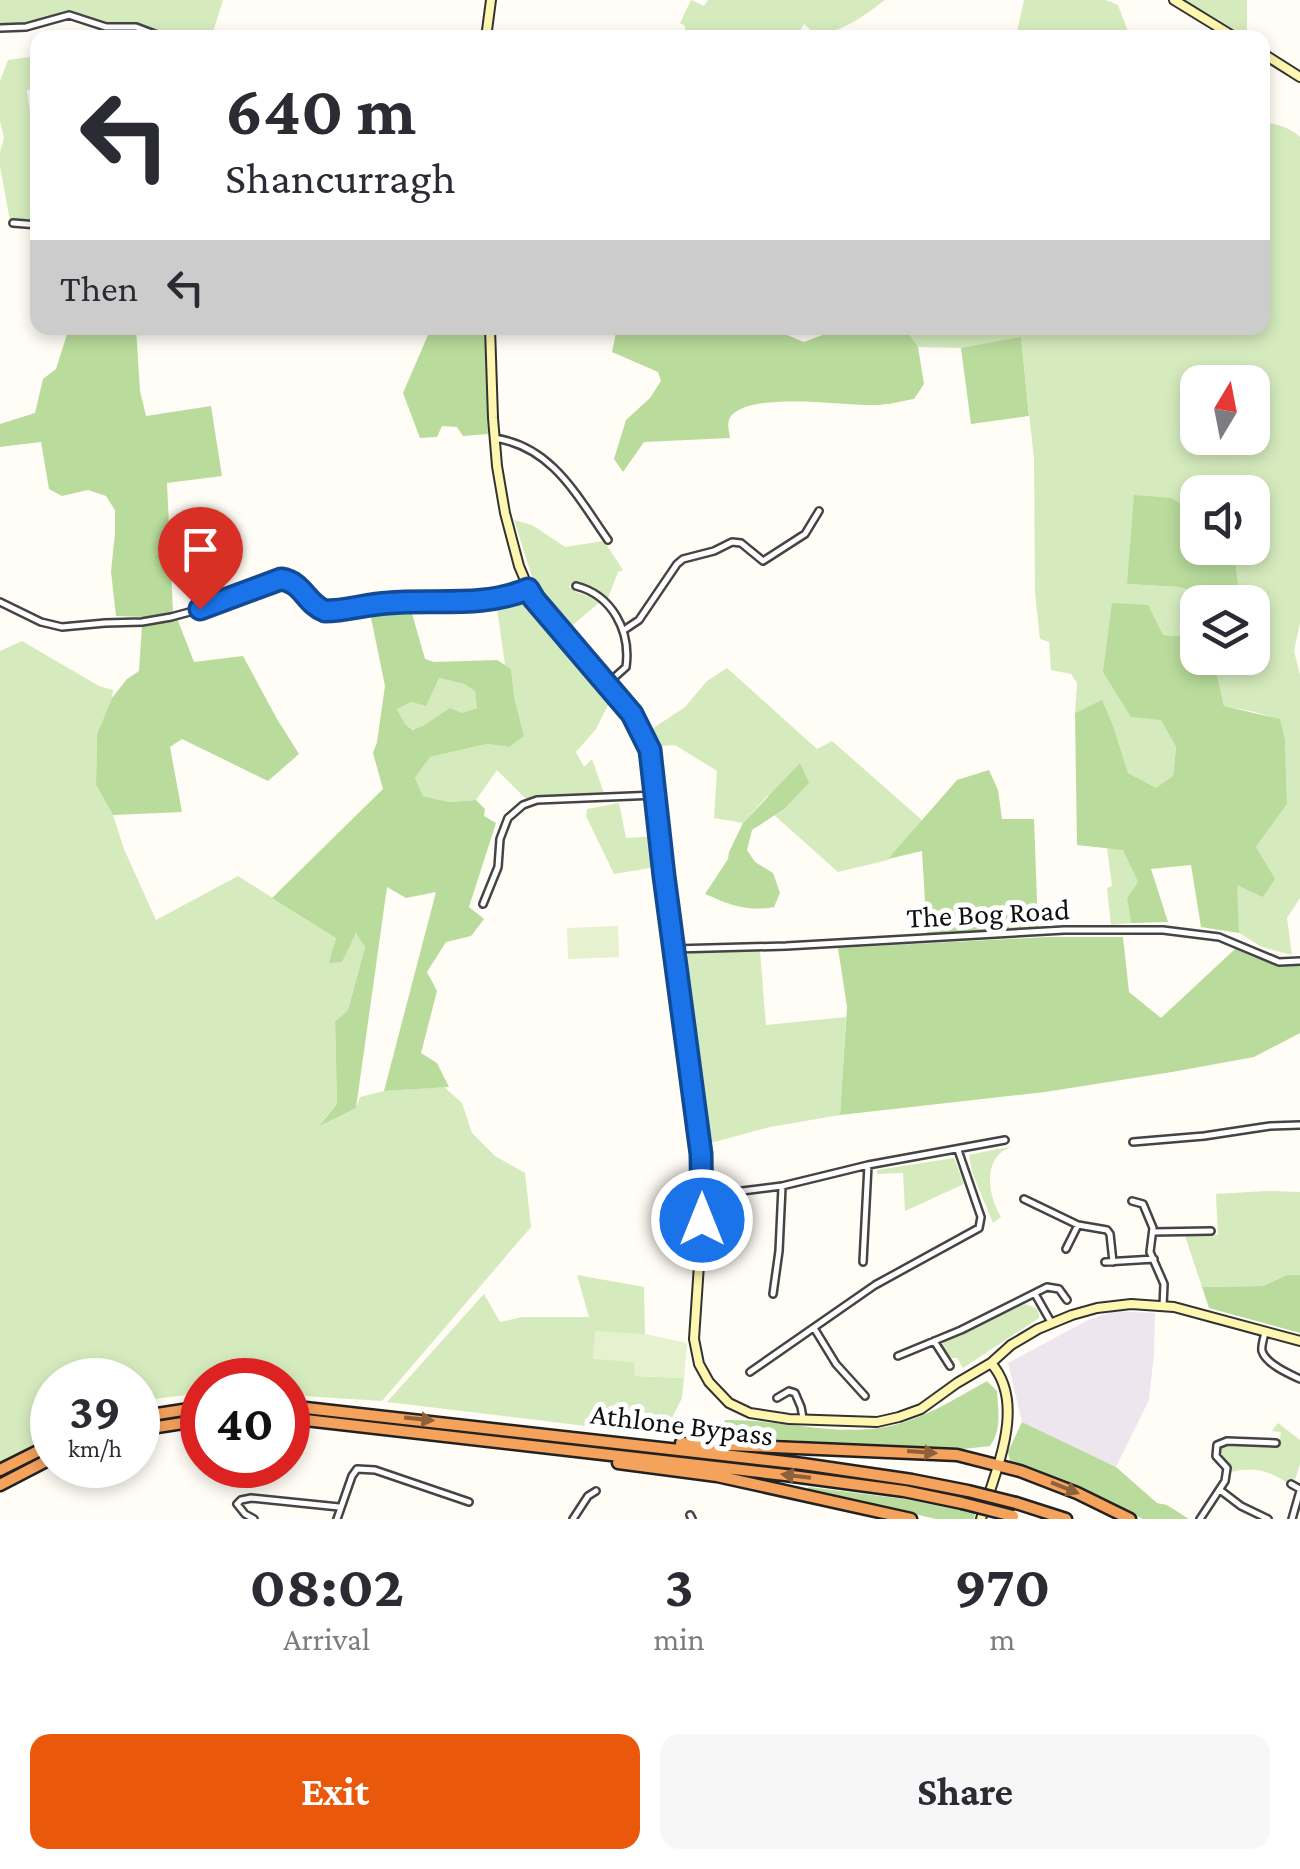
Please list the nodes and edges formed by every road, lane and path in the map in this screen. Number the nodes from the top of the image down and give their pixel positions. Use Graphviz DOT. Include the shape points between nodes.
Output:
graph roads {
  1 [pos="492,0"];
  2 [pos="1174,0"];
  3 [pos="0,28"];
  4 [pos="144,30"];
  5 [pos="487,30"];
  6 [pos="1223,30"];
  7 [pos="1270,58"];
  8 [pos="1300,77"];
  9 [pos="13,223"];
  10 [pos="30,224"];
  11 [pos="490,335"];
  12 [pos="494,438"];
  13 [pos="819,510"];
  14 [pos="608,540"];
  15 [pos="576,586"];
  16 [pos="528,589"];
  17 [pos="0,602"];
  18 [pos="624,630"];
  19 [pos="607,684"];
  20 [pos="656,795"];
  21 [pos="483,904"];
  22 [pos="674,948"];
  23 [pos="1300,961"];
  24 [pos="1300,1125"];
  25 [pos="1006,1140"];
  26 [pos="1134,1142"];
  27 [pos="958,1150"];
  28 [pos="868,1166"];
  29 [pos="782,1186"];
  30 [pos="702,1196"];
  31 [pos="1024,1199"];
  32 [pos="1132,1201"];
  33 [pos="1078,1225"];
  34 [pos="1211,1231"];
  35 [pos="1153,1232"];
  36 [pos="1066,1249"];
  37 [pos="1154,1258"];
  38 [pos="862,1262"];
  39 [pos="773,1294"];
  40 [pos="1035,1294"];
  41 [pos="1067,1300"];
  42 [pos="1163,1306"];
  43 [pos="1051,1322"];
  44 [pos="814,1328"];
  45 [pos="1266,1331"];
  46 [pos="934,1341"];
  47 [pos="1300,1341"];
  48 [pos="898,1356"];
  49 [pos="991,1364"];
  50 [pos="950,1366"];
  51 [pos="750,1372"];
  52 [pos="1300,1379"];
  53 [pos="865,1396"];
  54 [pos="777,1398"];
  55 [pos="310,1408"];
  56 [pos="310,1420"];
  57 [pos="802,1420"];
  58 [pos="580,1438"];
  59 [pos="519,1444"];
  60 [pos="1276,1444"];
  61 [pos="30,1455"];
  62 [pos="997,1464"];
  63 [pos="30,1469"];
  64 [pos="0,1470"];
  65 [pos="1291,1484"];
  66 [pos="0,1485"];
  67 [pos="1220,1490"];
  68 [pos="1300,1490"];
  69 [pos="596,1491"];
  70 [pos="468,1502"];
  71 [pos="340,1508"];
  72 [pos="1018,1518"];
  73 [pos="254,1519"];
  74 [pos="337,1519"];
  75 [pos="573,1519"];
  76 [pos="911,1519"];
  77 [pos="981,1519"];
  78 [pos="1066,1519"];
  79 [pos="1130,1519"];
  80 [pos="1200,1519"];
  81 [pos="1268,1519"];
  82 [pos="1292,1519"];
  1 -- 5 [label="street"];
  2 -- 6 [label="street"];
  3 -- 4 [label="street" via="68,15"];
  7 -- 8 [label="street"];
  9 -- 10 [label="street"];
  11 -- 12 [label="street"];
  12 -- 14 [label="street" via="542,456"];
  12 -- 16 [label="street" via="505,512"];
  13 -- 18 [label="street" via="805,534 763,561 732,542 683,559 639,620"];
  15 -- 18 [label="street" via="601,596"];
  16 -- 17 [label="street" via="485,600 325,611 281,579 171,618 62,627"];
  16 -- 19 [label="street"];
  18 -- 19 [label="street" via="626,667"];
  19 -- 20 [label="street" via="650,750"];
  20 -- 21 [label="street" via="523,804 508,818"];
  20 -- 22 [label="street"];
  22 -- 23 [label="street, The Bog Road" via="1163,930 1220,937 1278,962"];
  22 -- 30 [label="street"];
  24 -- 26 [label="street"];
  25 -- 27 [label="street"];
  27 -- 28 [label="street"];
  27 -- 44 [label="street" via="980,1226 874,1285"];
  28 -- 29 [label="street"];
  28 -- 38 [label="street"];
  29 -- 30 [label="street"];
  29 -- 39 [label="street"];
  30 -- 57 [label="street" via="694,1339 699,1364 738,1408"];
  31 -- 33 [label="street"];
  32 -- 35 [label="street" via="1144,1206"];
  33 -- 36 [label="street"];
  33 -- 37 [label="street" via="1107,1230 1109,1262"];
  34 -- 35 [label="street"];
  35 -- 37 [label="street"];
  37 -- 42 [label="street"];
  40 -- 41 [label="street" via="1053,1287"];
  40 -- 43 [label="street"];
  40 -- 46 [label="street"];
  42 -- 43 [label="street" via="1116,1305"];
  42 -- 45 [label="street"];
  43 -- 49 [label="street"];
  44 -- 51 [label="street"];
  44 -- 53 [label="street"];
  45 -- 47 [label="street"];
  45 -- 52 [label="street" via="1263,1353"];
  46 -- 48 [label="street"];
  46 -- 50 [label="street"];
  49 -- 57 [label="street" via="892,1420"];
  49 -- 62 [label="street" via="1000,1373 1009,1413"];
  54 -- 57 [label="street" via="795,1393"];
  55 -- 58 [label="highway, Athlone Bypass, one-way"];
  56 -- 59 [label="highway, Athlone Bypass"];
  58 -- 62 [label="highway, one-way" via="957,1454"];
  58 -- 78 [label="highway, Athlone Bypass, bridge" via="912,1480"];
  72 -- 59 [label="highway, Athlone Bypass, one-way, bridge" via="847,1483"];
  59 -- 76 [label="highway" via="717,1476"];
  60 -- 67 [label="street" via="1217,1445 1216,1456 1228,1471"];
  61 -- 64 [label="highway"];
  62 -- 77 [label="street"];
  62 -- 79 [label="highway, one-way"];
  63 -- 66 [label="highway"];
  65 -- 68 [label="street"];
  67 -- 80 [label="street"];
  67 -- 81 [label="street"];
  68 -- 82 [label="street"];
  69 -- 75 [label="street"];
  70 -- 71 [label="street" via="357,1468"];
  71 -- 73 [label="street" via="241,1500"];
  71 -- 74 [label="street"];
}
